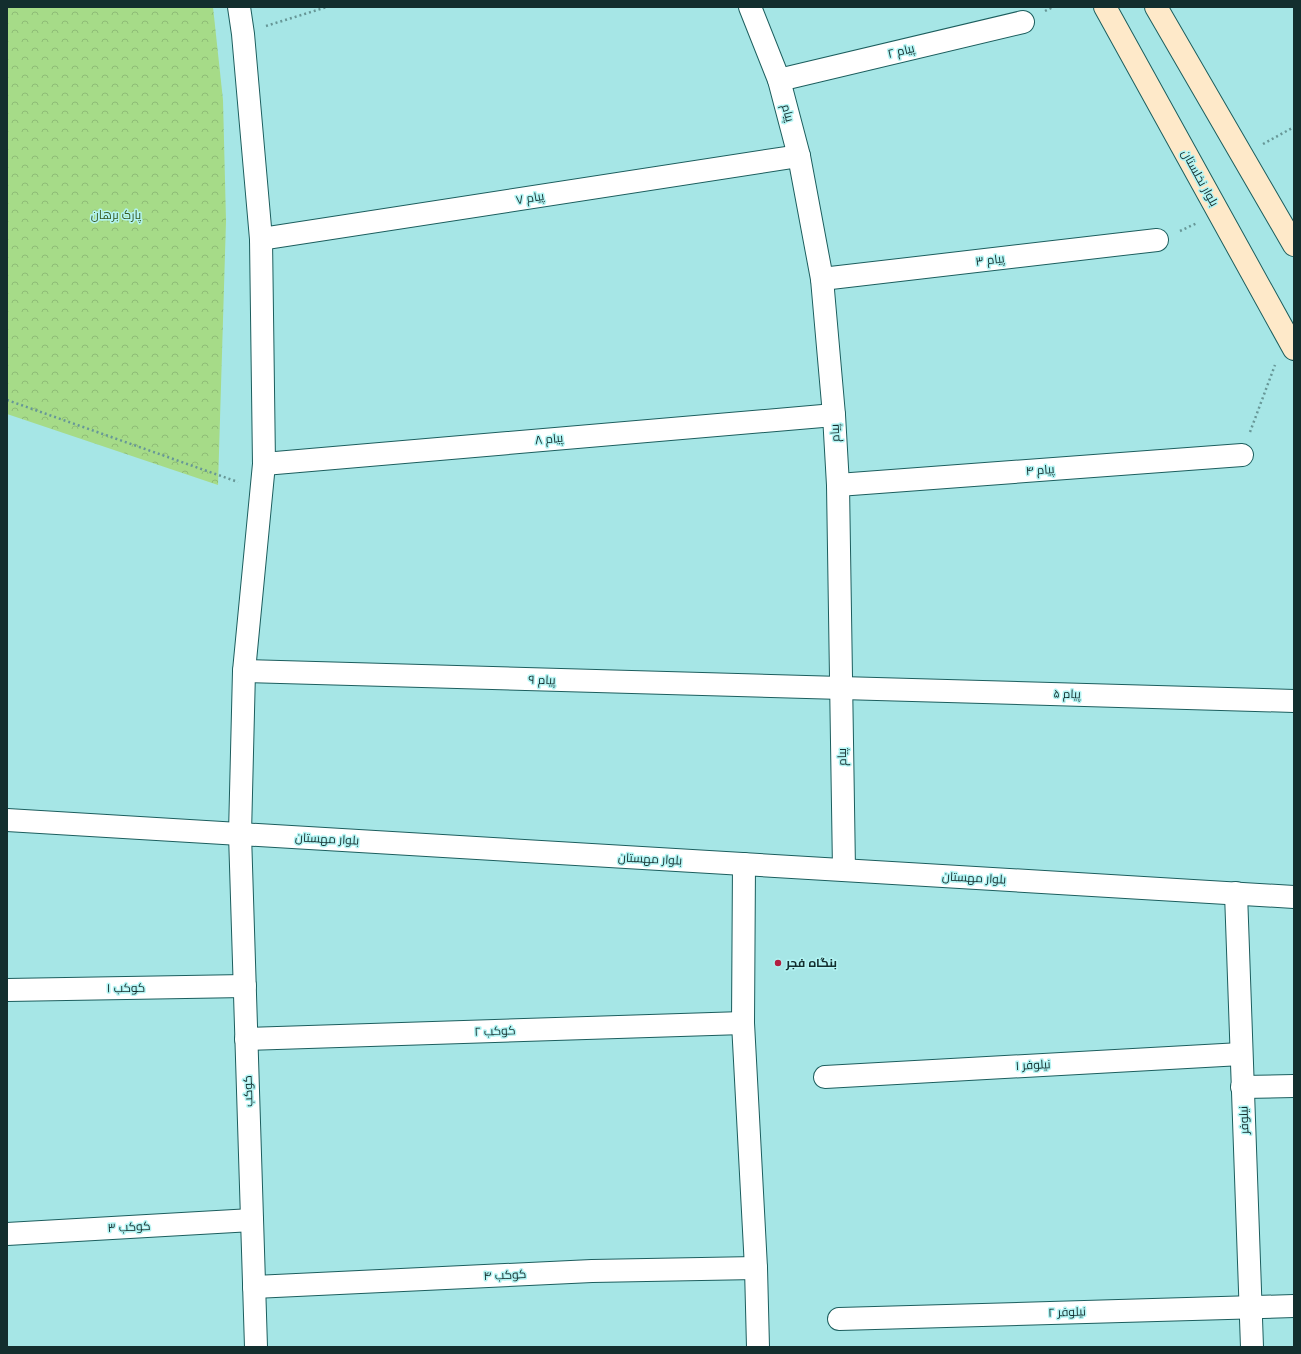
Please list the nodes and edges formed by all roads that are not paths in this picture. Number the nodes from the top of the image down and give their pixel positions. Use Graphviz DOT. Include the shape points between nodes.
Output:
graph roads {
  1 [pos="239,7"];
  2 [pos="750,7"];
  3 [pos="1105,7"];
  4 [pos="1156,7"];
  5 [pos="1023,22"];
  6 [pos="779,80"];
  7 [pos="799,156"];
  8 [pos="261,239"];
  9 [pos="1157,240"];
  10 [pos="1294,245"];
  11 [pos="822,279"];
  12 [pos="1290,342"];
  13 [pos="834,415"];
  14 [pos="1242,455"];
  15 [pos="264,464"];
  16 [pos="838,486"];
  17 [pos="244,671"];
  18 [pos="841,688"];
  19 [pos="1294,701"];
  20 [pos="7,820"];
  21 [pos="240,834"];
  22 [pos="744,864"];
  23 [pos="844,870"];
  24 [pos="1236,893"];
  25 [pos="1294,897"];
  26 [pos="244,986"];
  27 [pos="7,990"];
  28 [pos="743,1023"];
  29 [pos="246,1039"];
  30 [pos="1241,1054"];
  31 [pos="826,1077"];
  32 [pos="1294,1086"];
  33 [pos="1242,1087"];
  34 [pos="252,1220"];
  35 [pos="7,1234"];
  36 [pos="756,1268"];
  37 [pos="254,1287"];
  38 [pos="1294,1306"];
  39 [pos="1250,1307"];
  40 [pos="840,1319"];
  41 [pos="256,1347"];
  42 [pos="758,1347"];
  43 [pos="1252,1347"];
  1 -- 8 [label="street, کوکب"];
  2 -- 6 [label="street, پیام"];
  3 -- 12 [label="main road, بلوار نخلستان"];
  4 -- 10 [label="main road"];
  5 -- 6 [label="street, پیام ۲"];
  6 -- 7 [label="street, پیام"];
  7 -- 8 [label="street, پیام ۷"];
  7 -- 11 [label="street, پیام"];
  8 -- 15 [label="street, کوکب"];
  9 -- 11 [label="street, پیام ۳"];
  11 -- 13 [label="street, پیام"];
  13 -- 15 [label="street, پیام ۸"];
  13 -- 16 [label="street, پیام"];
  14 -- 16 [label="street, پیام ۴"];
  15 -- 17 [label="street, کوکب"];
  16 -- 18 [label="street, پیام"];
  17 -- 18 [label="street, پیام ۹"];
  17 -- 21 [label="street, کوکب"];
  18 -- 19 [label="street, پیام ۵"];
  18 -- 23 [label="street, پیام"];
  20 -- 21 [label="street, بلوار مهستان"];
  21 -- 22 [label="street, بلوار مهستان"];
  21 -- 26 [label="street, کوکب"];
  22 -- 23 [label="street, بلوار مهستان"];
  22 -- 28 [label="street"];
  23 -- 24 [label="street, بلوار مهستان"];
  24 -- 25 [label="street, بلوار مهستان"];
  24 -- 30 [label="street, نیلوفر"];
  26 -- 27 [label="street, کوکب ۱"];
  26 -- 29 [label="street, کوکب"];
  28 -- 29 [label="street, کوکب ۲"];
  28 -- 36 [label="street"];
  29 -- 34 [label="street, کوکب"];
  30 -- 31 [label="street, نیلوفر ۱"];
  30 -- 33 [label="street, نیلوفر"];
  32 -- 33 [label="street"];
  33 -- 39 [label="street, نیلوفر"];
  34 -- 35 [label="street, کوکب ۳"];
  34 -- 37 [label="street, کوکب"];
  36 -- 37 [label="street, کوکب ۴" via="592,1271"];
  36 -- 42 [label="street"];
  37 -- 41 [label="street, کوکب"];
  38 -- 39 [label="street, نیلوفر ۲"];
  39 -- 40 [label="street, نیلوفر ۲"];
  39 -- 43 [label="street, نیلوفر"];
}
